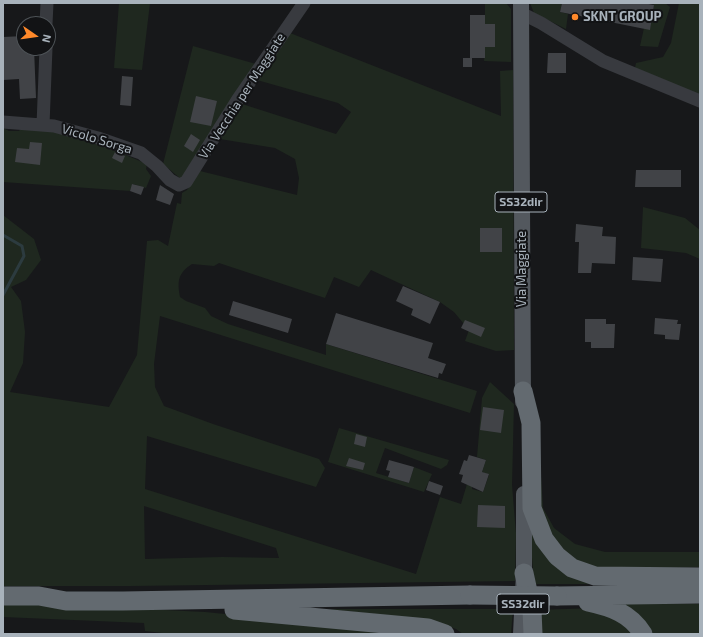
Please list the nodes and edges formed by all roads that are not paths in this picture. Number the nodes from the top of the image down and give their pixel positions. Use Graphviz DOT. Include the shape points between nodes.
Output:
graph roads {
  1 [pos="47,3"];
  2 [pos="298,5"];
  3 [pos="521,8"];
  4 [pos="46,16"];
  5 [pos="46,56"];
  6 [pos="700,102"];
  7 [pos="3,122"];
  8 [pos="43,125"];
  9 [pos="179,185"];
  10 [pos="523,391"];
  11 [pos="524,573"];
  12 [pos="700,577"];
  13 [pos="700,594"];
  14 [pos="3,596"];
  15 [pos="557,596"];
  16 [pos="123,601"];
  17 [pos="445,634"];
  18 [pos="521,634"];
  19 [pos="533,634"];
  20 [pos="643,634"];
  1 -- 4 [label="street"];
  2 -- 9 [label="street, Via Vecchia per Maggiate" via="186,182"];
  3 -- 6 [label="street, Via Maggiate" via="603,61"];
  3 -- 10 [label="main road, Via Maggiate / SS32dir"];
  5 -- 8 [label="street"];
  7 -- 8 [label="street, Vicolo Sorga"];
  8 -- 9 [label="street, Vicolo Sorga" via="98,138 141,153"];
  10 -- 11 [label="main road, Via Maggiate / SS32dir"];
  10 -- 12 [label="highway" via="531,423 532,508 544,539 557,556 572,568 595,576"];
  11 -- 18 [label="main road, SS32dir"];
  11 -- 19 [label="highway" via="532,610"];
  13 -- 15 [label="highway"];
  14 -- 16 [label="highway" via="39,596 66,601"];
  15 -- 16 [label="highway, bridge" via="470,595"];
  15 -- 20 [label="highway" via="616,609 629,617"];
  16 -- 17 [label="highway" via="332,618 428,628"];
}
